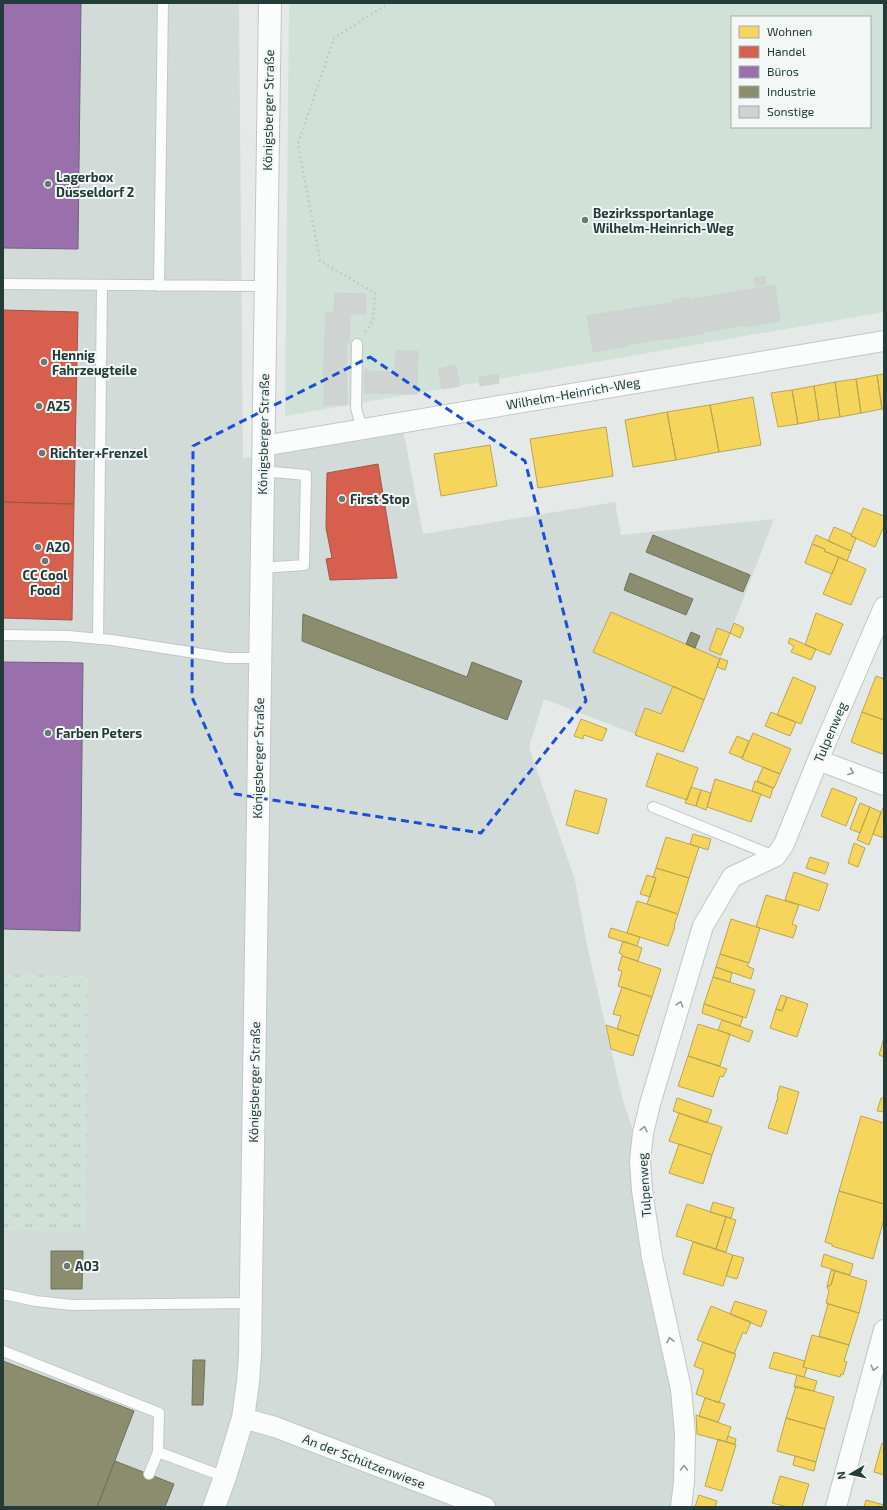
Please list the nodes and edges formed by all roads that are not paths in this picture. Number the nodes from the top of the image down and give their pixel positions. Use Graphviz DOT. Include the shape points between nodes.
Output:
graph roads {
  1 [pos="163,3"];
  2 [pos="270,3"];
  3 [pos="3,284"];
  4 [pos="102,286"];
  5 [pos="159,286"];
  6 [pos="265,286"];
  7 [pos="884,341"];
  8 [pos="357,344"];
  9 [pos="362,429"];
  10 [pos="263,446"];
  11 [pos="262,471"];
  12 [pos="260,568"];
  13 [pos="884,607"];
  14 [pos="3,634"];
  15 [pos="98,639"];
  16 [pos="260,658"];
  17 [pos="818,760"];
  18 [pos="884,785"];
  19 [pos="653,807"];
  20 [pos="776,856"];
  21 [pos="3,1294"];
  22 [pos="251,1304"];
  23 [pos="884,1330"];
  24 [pos="3,1352"];
  25 [pos="242,1418"];
  26 [pos="158,1452"];
  27 [pos="149,1474"];
  28 [pos="225,1477"];
  29 [pos="214,1507"];
  30 [pos="485,1507"];
  31 [pos="682,1507"];
  32 [pos="836,1507"];
  1 -- 5 [label="lane"];
  2 -- 6 [label="main road, Königsberger Straße"];
  3 -- 4 [label="lane"];
  4 -- 5 [label="lane"];
  4 -- 15 [label="lane"];
  5 -- 6 [label="lane"];
  6 -- 10 [label="main road, Königsberger Straße"];
  7 -- 9 [label="street, Wilhelm-Heinrich-Weg"];
  8 -- 9 [label="lane" via="356,408"];
  9 -- 10 [label="street, Wilhelm-Heinrich-Weg"];
  10 -- 11 [label="main road, Königsberger Straße"];
  11 -- 12 [label="main road, Königsberger Straße"];
  11 -- 12 [label="lane" via="306,475 304,565"];
  12 -- 16 [label="main road, Königsberger Straße"];
  13 -- 17 [label="street, Tulpenweg"];
  14 -- 15 [label="lane"];
  15 -- 16 [label="lane" via="228,658"];
  16 -- 22 [label="main road, Königsberger Straße"];
  17 -- 18 [label="street, one-way"];
  17 -- 20 [label="street, Tulpenweg" via="784,844"];
  19 -- 20 [label="lane"];
  31 -- 20 [label="street, Tulpenweg, one-way" via="685,1434 681,1390 652,1257 643,1198 640,1161 643,1133 703,926 732,877"];
  21 -- 22 [label="lane" via="36,1302 72,1305"];
  22 -- 25 [label="main road, Königsberger Straße" via="249,1375"];
  23 -- 32 [label="street, one-way"];
  24 -- 26 [label="lane" via="159,1413"];
  25 -- 28 [label="main road, Königsberger Straße"];
  25 -- 30 [label="street, An der Schützenwiese" via="276,1427"];
  26 -- 27 [label="lane"];
  26 -- 28 [label="lane"];
  28 -- 29 [label="main road, Königsberger Straße"];
}
